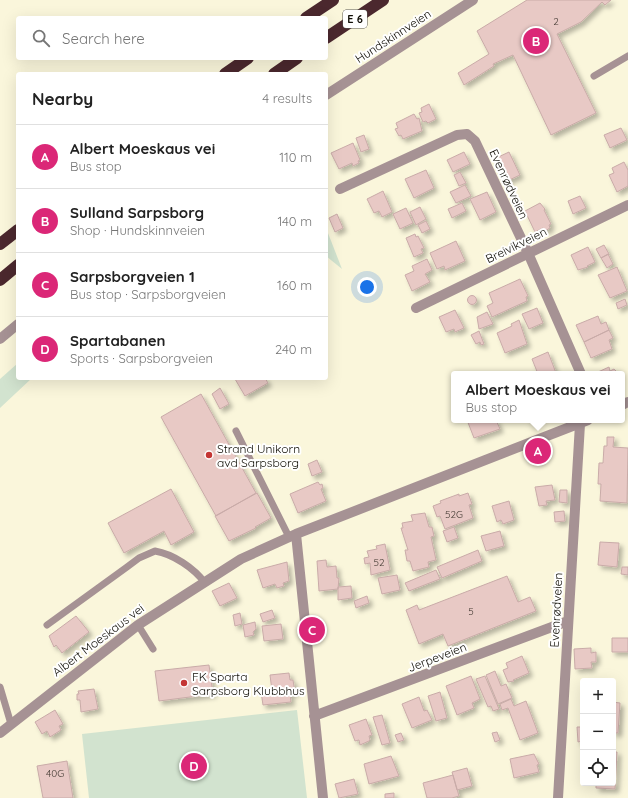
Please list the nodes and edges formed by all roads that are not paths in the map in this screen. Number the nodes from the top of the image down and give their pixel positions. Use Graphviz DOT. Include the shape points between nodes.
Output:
graph roads {
  1 [pos="333,0"];
  2 [pos="383,0"];
  3 [pos="473,0"];
  4 [pos="309,16"];
  5 [pos="328,37"];
  6 [pos="628,56"];
  7 [pos="245,60"];
  8 [pos="294,60"];
  9 [pos="228,72"];
  10 [pos="277,72"];
  11 [pos="594,76"];
  12 [pos="328,94"];
  13 [pos="340,189"];
  14 [pos="628,205"];
  15 [pos="16,232"];
  16 [pos="0,244"];
  17 [pos="528,253"];
  18 [pos="16,267"];
  19 [pos="0,280"];
  20 [pos="416,308"];
  21 [pos="16,326"];
  22 [pos="0,339"];
  23 [pos="581,371"];
  24 [pos="581,423"];
  25 [pos="584,423"];
  26 [pos="236,430"];
  27 [pos="292,536"];
  28 [pos="205,583"];
  29 [pos="568,621"];
  30 [pos="47,625"];
  31 [pos="138,625"];
  32 [pos="153,649"];
  33 [pos="0,687"];
  34 [pos="314,716"];
  35 [pos="11,724"];
  36 [pos="0,733"];
  37 [pos="323,798"];
  38 [pos="558,798"];
  1 -- 4 [label="highway, E 6"];
  2 -- 5 [label="highway, E 6"];
  3 -- 12 [label="street, Hundskinnveien"];
  6 -- 11 [label="lane"];
  7 -- 9 [label="highway"];
  8 -- 10 [label="highway"];
  13 -- 17 [label="street, Evenrødveien" via="457,135 467,134 475,141"];
  14 -- 17 [label="street, Breivikveien"];
  15 -- 16 [label="highway"];
  17 -- 20 [label="street, Breivikveien"];
  17 -- 23 [label="street, Evenrødveien"];
  18 -- 19 [label="highway"];
  21 -- 22 [label="street"];
  24 -- 27 [label="street, Albert Moeskaus vei"];
  25 -- 29 [label="street, Evenrødveien"];
  26 -- 27 [label="lane"];
  27 -- 28 [label="street, Albert Moeskaus vei" via="241,559"];
  27 -- 34 [label="street"];
  28 -- 30 [label="lane" via="173,557 155,551 139,558"];
  28 -- 31 [label="street, Albert Moeskaus vei"];
  29 -- 34 [label="street, Jerpeveien"];
  29 -- 38 [label="street, Evenrødveien"];
  31 -- 32 [label="lane"];
  31 -- 35 [label="street, Albert Moeskaus vei"];
  33 -- 35 [label="lane"];
  34 -- 37 [label="street"];
  35 -- 36 [label="street, Albert Moeskaus vei"];
}
